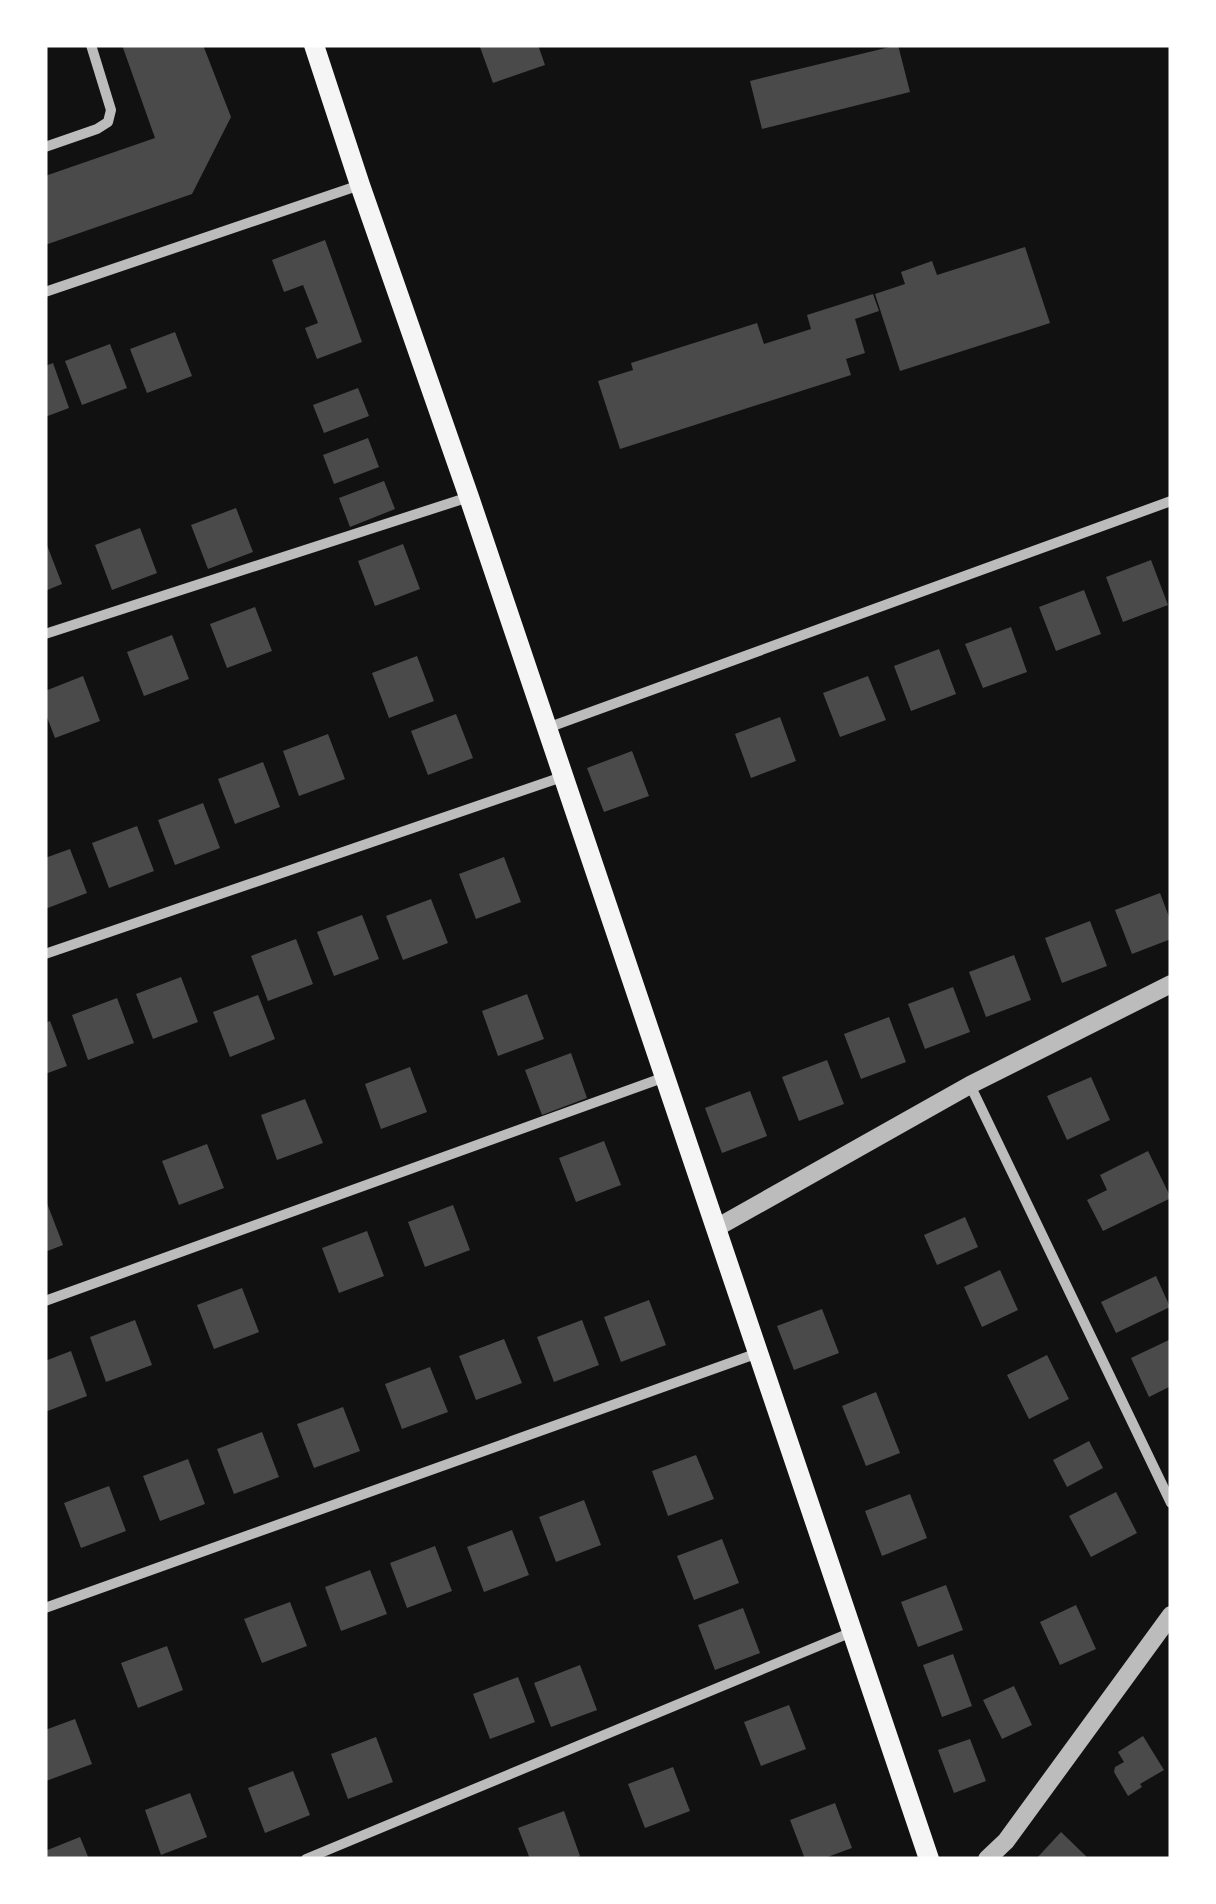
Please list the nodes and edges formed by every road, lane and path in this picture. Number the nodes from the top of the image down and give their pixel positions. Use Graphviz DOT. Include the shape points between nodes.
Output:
graph roads {
  1 [pos="91,45"];
  2 [pos="314,45"];
  3 [pos="45,147"];
  4 [pos="360,185"];
  5 [pos="45,292"];
  6 [pos="469,497"];
  7 [pos="1171,502"];
  8 [pos="45,634"];
  9 [pos="546,728"];
  10 [pos="562,778"];
  11 [pos="45,954"];
  12 [pos="1171,984"];
  13 [pos="665,1078"];
  14 [pos="970,1085"];
  15 [pos="716,1228"];
  16 [pos="45,1301"];
  17 [pos="758,1352"];
  18 [pos="1171,1503"];
  19 [pos="45,1608"];
  20 [pos="1171,1614"];
  21 [pos="853,1632"];
  22 [pos="306,1859"];
  23 [pos="929,1859"];
  24 [pos="987,1859"];
  1 -- 3 [label="street" via="111,110 108,122"];
  2 -- 4 [label="main road"];
  4 -- 5 [label="street"];
  4 -- 6 [label="main road"];
  6 -- 8 [label="street"];
  6 -- 9 [label="main road"];
  7 -- 9 [label="street"];
  9 -- 10 [label="main road"];
  10 -- 11 [label="street"];
  10 -- 13 [label="main road"];
  12 -- 14 [label="street"];
  13 -- 15 [label="main road"];
  13 -- 16 [label="street"];
  14 -- 15 [label="street"];
  14 -- 18 [label="street"];
  15 -- 17 [label="main road"];
  17 -- 19 [label="street"];
  17 -- 21 [label="main road"];
  20 -- 24 [label="street"];
  21 -- 22 [label="street"];
  21 -- 23 [label="main road"];
}
